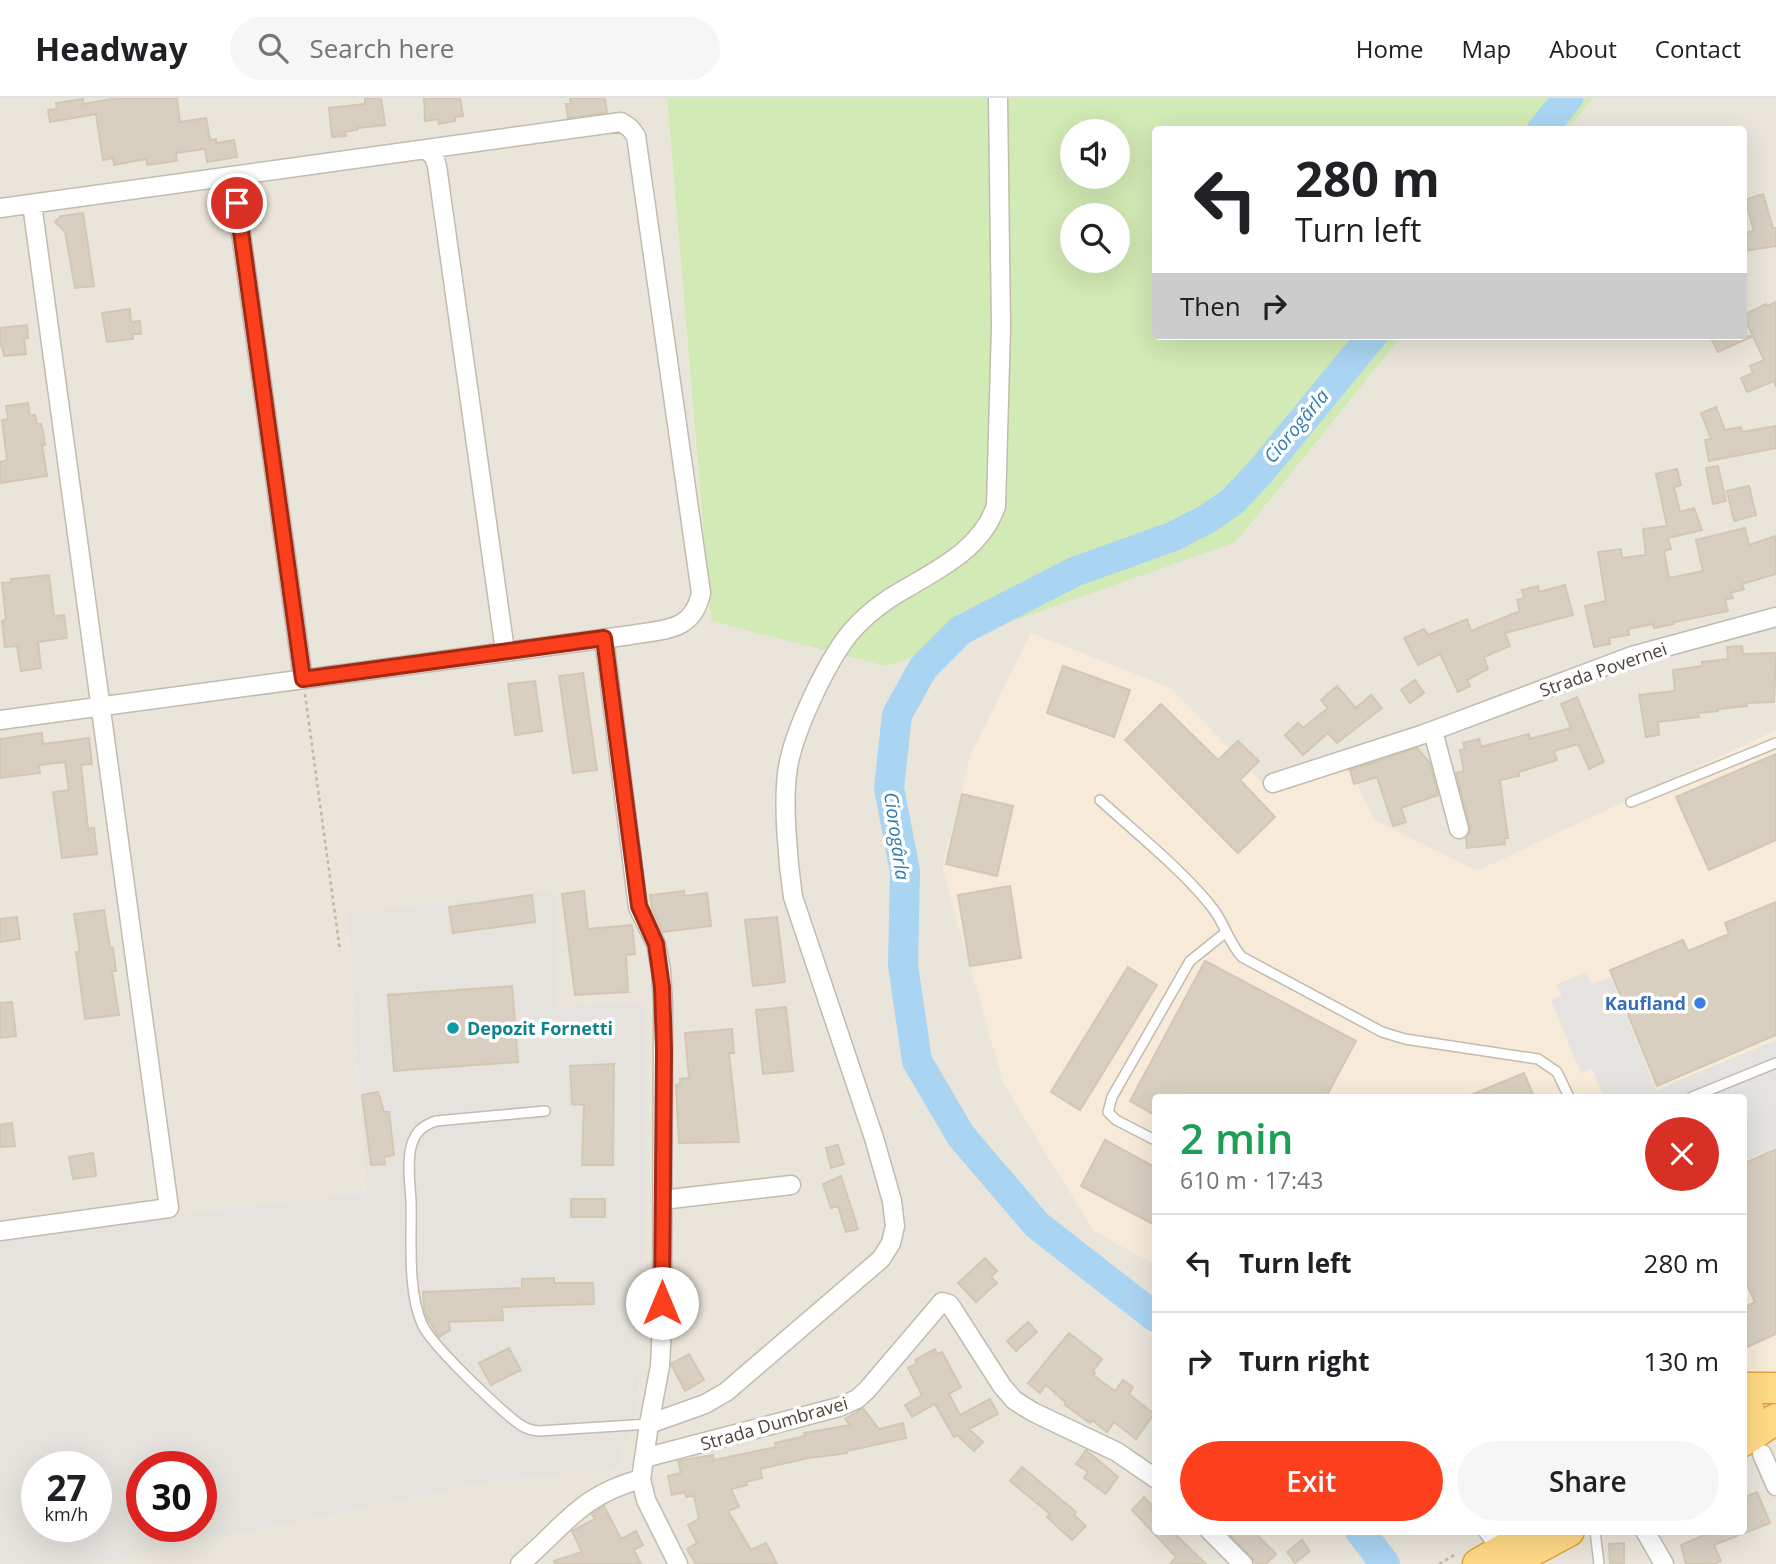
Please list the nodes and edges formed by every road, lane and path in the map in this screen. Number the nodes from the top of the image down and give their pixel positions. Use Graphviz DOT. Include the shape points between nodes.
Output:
graph roads {
  1 [pos="998,98"];
  2 [pos="426,149"];
  3 [pos="233,176"];
  4 [pos="32,204"];
  5 [pos="0,208"];
  6 [pos="1776,617"];
  7 [pos="604,638"];
  8 [pos="505,651"];
  9 [pos="303,679"];
  10 [pos="101,706"];
  11 [pos="0,720"];
  12 [pos="1433,731"];
  13 [pos="1776,743"];
  14 [pos="1273,783"];
  15 [pos="1100,800"];
  16 [pos="1631,802"];
  17 [pos="1458,829"];
  18 [pos="1225,933"];
  19 [pos="340,951"];
  20 [pos="1776,1063"];
  21 [pos="1568,1094"];
  22 [pos="1699,1094"];
  23 [pos="545,1111"];
  24 [pos="1152,1138"];
  25 [pos="791,1185"];
  26 [pos="662,1200"];
  27 [pos="0,1231"];
  28 [pos="1747,1388"];
  29 [pos="1776,1388"];
  30 [pos="1747,1405"];
  31 [pos="1776,1419"];
  32 [pos="649,1424"];
  33 [pos="1749,1445"];
  34 [pos="644,1458"];
  35 [pos="1152,1476"];
  36 [pos="641,1479"];
  37 [pos="1776,1486"];
  38 [pos="1214,1535"];
  39 [pos="1526,1535"];
  40 [pos="1554,1535"];
  41 [pos="1595,1535"];
  42 [pos="1647,1535"];
  43 [pos="1486,1553"];
  44 [pos="520,1564"];
  45 [pos="678,1564"];
  46 [pos="1243,1564"];
  47 [pos="1438,1564"];
  48 [pos="1599,1564"];
  49 [pos="1664,1564"];
  1 -- 32 [label="street" via="1001,327 996,506 984,532 965,551 887,600 848,636 796,735 786,777 793,897 874,1138 892,1201 894,1234 886,1251 864,1274 726,1392"];
  2 -- 3 [label="street"];
  2 -- 7 [label="street" via="617,122 636,136 701,593 698,608 686,622"];
  2 -- 8 [label="street" via="437,166"];
  3 -- 4 [label="street"];
  3 -- 9 [label="street"];
  4 -- 5 [label="street"];
  4 -- 10 [label="street"];
  6 -- 12 [label="street, Strada Povernei" via="1632,656"];
  7 -- 8 [label="street"];
  7 -- 26 [label="street" via="639,906 656,944 661,970"];
  8 -- 9 [label="street"];
  9 -- 10 [label="street"];
  9 -- 19 [label="path"];
  10 -- 11 [label="street"];
  10 -- 27 [label="street" via="169,1208"];
  12 -- 14 [label="street, Strada Povernei"];
  12 -- 17 [label="street"];
  13 -- 16 [label="lane"];
  15 -- 18 [label="lane" via="1190,884 1216,912"];
  18 -- 21 [label="lane" via="1242,957 1382,1032 1538,1059 1557,1072"];
  18 -- 24 [label="lane" via="1190,961 1112,1097 1108,1112"];
  20 -- 22 [label="lane"];
  23 -- 32 [label="lane" via="436,1121 421,1128 414,1138 410,1160 413,1262 422,1324 441,1349 528,1429"];
  25 -- 26 [label="street"];
  26 -- 32 [label="street" via="660,1366"];
  28 -- 29 [label="highway"];
  30 -- 33 [label="highway"];
  31 -- 33 [label="highway"];
  32 -- 34 [label="street"];
  33 -- 37 [label="street"];
  34 -- 35 [label="street, Strada Dumbravei" via="849,1403 867,1390 945,1302 1014,1400 1117,1452"];
  34 -- 36 [label="street"];
  36 -- 44 [label="street" via="587,1502"];
  36 -- 45 [label="street" via="646,1500"];
  38 -- 46 [label="street"];
  39 -- 43 [label="highway"];
  40 -- 43 [label="highway"];
  41 -- 48 [label="lane"];
  42 -- 49 [label="street"];
  43 -- 47 [label="path"];
}
